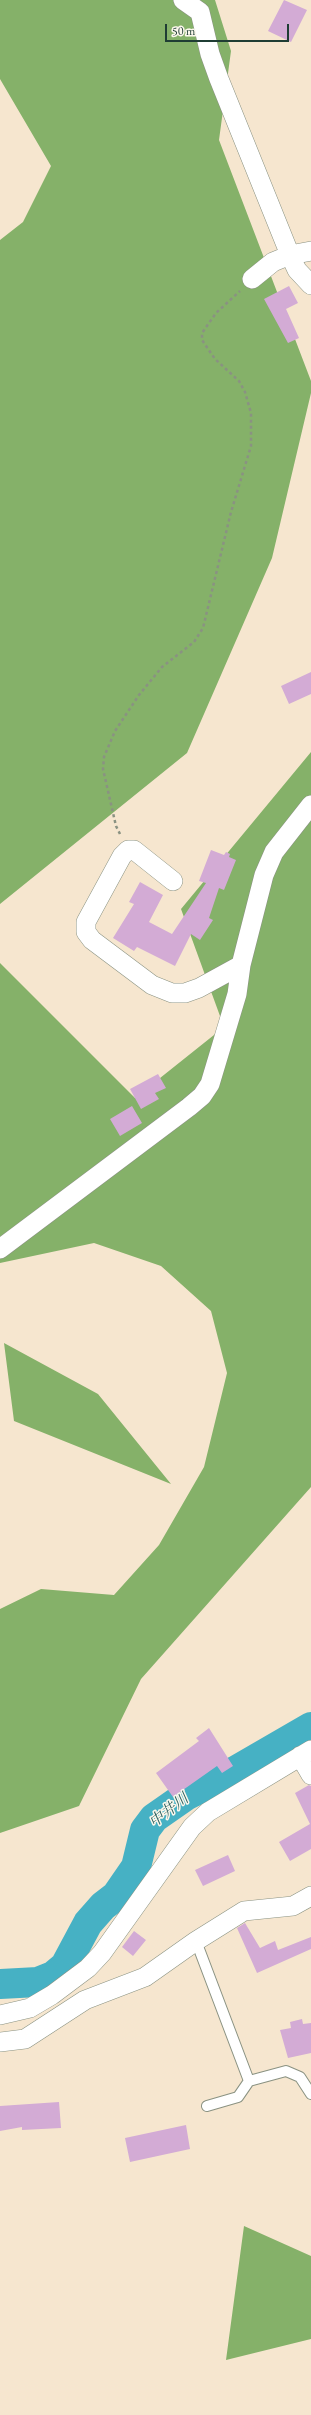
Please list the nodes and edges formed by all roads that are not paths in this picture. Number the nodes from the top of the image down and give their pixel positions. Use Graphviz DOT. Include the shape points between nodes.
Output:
graph roads {
  1 [pos="182,0"];
  2 [pos="311,251"];
  3 [pos="290,255"];
  4 [pos="252,279"];
  5 [pos="311,286"];
  6 [pos="311,805"];
  7 [pos="173,881"];
  8 [pos="241,965"];
  9 [pos="0,1249"];
  10 [pos="306,1753"];
  11 [pos="311,1775"];
  12 [pos="311,1896"];
  13 [pos="196,1941"];
  14 [pos="0,2015"];
  15 [pos="0,2042"];
  16 [pos="250,2081"];
  17 [pos="311,2094"];
  18 [pos="207,2106"];
  1 -- 3 [label="street" via="200,12 219,79"];
  2 -- 3 [label="street"];
  3 -- 4 [label="street" via="273,262"];
  3 -- 5 [label="street" via="297,270"];
  6 -- 8 [label="street" via="274,852 264,876"];
  7 -- 8 [label="street" via="134,850 128,850 122,856 86,922 86,932 92,940 152,986 172,993 185,993 199,988"];
  8 -- 9 [label="street" via="237,994 210,1084 202,1096"];
  10 -- 11 [label="street"];
  10 -- 14 [label="street" via="208,1812 192,1827 102,1953 88,1968 30,2008"];
  12 -- 13 [label="street" via="293,1906 244,1911"];
  13 -- 15 [label="street" via="145,1977 85,2000 25,2038"];
  13 -- 16 [label="lane"];
  16 -- 17 [label="lane" via="286,2071 300,2077"];
  16 -- 18 [label="lane" via="238,2097"];
}
